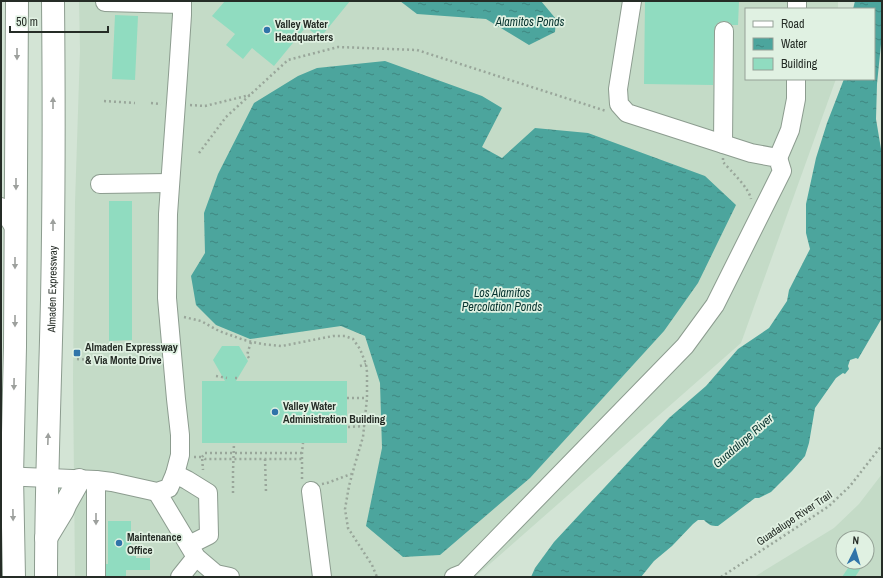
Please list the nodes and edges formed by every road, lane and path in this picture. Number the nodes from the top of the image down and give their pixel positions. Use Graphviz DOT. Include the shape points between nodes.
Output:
graph roads {
  1 [pos="17,1"];
  2 [pos="53,1"];
  3 [pos="632,1"];
  4 [pos="105,2"];
  5 [pos="182,3"];
  6 [pos="724,31"];
  7 [pos="796,80"];
  8 [pos="250,95"];
  9 [pos="104,101"];
  10 [pos="135,103"];
  11 [pos="186,105"];
  12 [pos="624,110"];
  13 [pos="723,144"];
  14 [pos="199,153"];
  15 [pos="778,158"];
  16 [pos="170,183"];
  17 [pos="100,184"];
  18 [pos="1,207"];
  19 [pos="755,224"];
  20 [pos="16,230"];
  21 [pos="183,317"];
  22 [pos="250,342"];
  23 [pos="15,347"];
  24 [pos="249,358"];
  25 [pos="109,359"];
  26 [pos="133,359"];
  27 [pos="77,360"];
  28 [pos="92,360"];
  29 [pos="366,364"];
  30 [pos="360,366"];
  31 [pos="1,367"];
  32 [pos="216,376"];
  33 [pos="227,378"];
  34 [pos="348,398"];
  35 [pos="367,398"];
  36 [pos="365,426"];
  37 [pos="348,427"];
  38 [pos="234,443"];
  39 [pos="303,443"];
  40 [pos="882,445"];
  41 [pos="234,453"];
  42 [pos="302,453"];
  43 [pos="202,457"];
  44 [pos="233,459"];
  45 [pos="266,459"];
  46 [pos="302,459"];
  47 [pos="203,470"];
  48 [pos="175,474"];
  49 [pos="352,474"];
  50 [pos="7,476"];
  51 [pos="47,478"];
  52 [pos="87,480"];
  53 [pos="314,485"];
  54 [pos="157,492"];
  55 [pos="266,492"];
  56 [pos="234,493"];
  57 [pos="46,538"];
  58 [pos="193,551"];
  59 [pos="8,556"];
  60 [pos="460,576"];
  61 [pos="14,577"];
  62 [pos="46,577"];
  63 [pos="96,577"];
  64 [pos="180,577"];
  65 [pos="230,577"];
  66 [pos="322,577"];
  67 [pos="377,577"];
  68 [pos="721,577"];
  1 -- 20 [label="main road, one-way"];
  51 -- 2 [label="main road, Almaden Expressway, one-way" via="52,283"];
  3 -- 12 [label="street" via="618,89 619,104"];
  4 -- 5 [label="street"];
  5 -- 16 [label="street"];
  6 -- 13 [label="street"];
  7 -- 15 [label="street" via="796,99 790,130"];
  8 -- 11 [label="path" via="205,106"];
  8 -- 12 [label="path" via="288,60 338,48 417,50 608,112"];
  8 -- 14 [label="path" via="226,117"];
  9 -- 10 [label="path"];
  12 -- 13 [label="street"];
  13 -- 15 [label="street"];
  13 -- 19 [label="path" via="723,162 750,196"];
  15 -- 19 [label="street" via="782,171"];
  16 -- 17 [label="street"];
  16 -- 48 [label="street" via="166,298 180,435 180,455"];
  18 -- 20 [label="street"];
  19 -- 60 [label="street" via="715,305 685,346"];
  20 -- 23 [label="main road, one-way"];
  21 -- 22 [label="path" via="201,321 219,331"];
  22 -- 24 [label="path" via="247,355"];
  22 -- 29 [label="path" via="282,346 344,336 353,339"];
  23 -- 31 [label="main road"];
  23 -- 50 [label="main road, one-way"];
  25 -- 26 [label="path"];
  27 -- 28 [label="path"];
  29 -- 30 [label="path"];
  29 -- 35 [label="path"];
  32 -- 33 [label="path"];
  34 -- 35 [label="path"];
  35 -- 36 [label="path"];
  36 -- 37 [label="path"];
  36 -- 49 [label="path"];
  38 -- 41 [label="path"];
  39 -- 42 [label="path"];
  40 -- 68 [label="path, Guadalupe River Trail" via="850,486 829,506"];
  41 -- 42 [label="path"];
  41 -- 43 [label="path" via="205,453"];
  41 -- 44 [label="path"];
  42 -- 46 [label="path"];
  43 -- 44 [label="path"];
  43 -- 47 [label="path"];
  44 -- 45 [label="path"];
  44 -- 56 [label="path"];
  45 -- 46 [label="path"];
  45 -- 55 [label="path"];
  46 -- 53 [label="path" via="302,479"];
  48 -- 54 [label="street" via="169,488"];
  48 -- 58 [label="street" via="208,493 209,535"];
  49 -- 53 [label="path"];
  49 -- 67 [label="path" via="345,509 348,528"];
  50 -- 51 [label="street"];
  50 -- 59 [label="main road, one-way"];
  51 -- 52 [label="street"];
  51 -- 57 [label="main road, Almaden Expressway"];
  52 -- 54 [label="street" via="112,482"];
  52 -- 57 [label="main road" via="66,503"];
  52 -- 63 [label="street, one-way"];
  53 -- 66 [label="street"];
  54 -- 58 [label="street"];
  57 -- 62 [label="main road, Almaden Expressway"];
  58 -- 64 [label="street"];
  58 -- 65 [label="street" via="216,574"];
  59 -- 61 [label="main road"];
}
